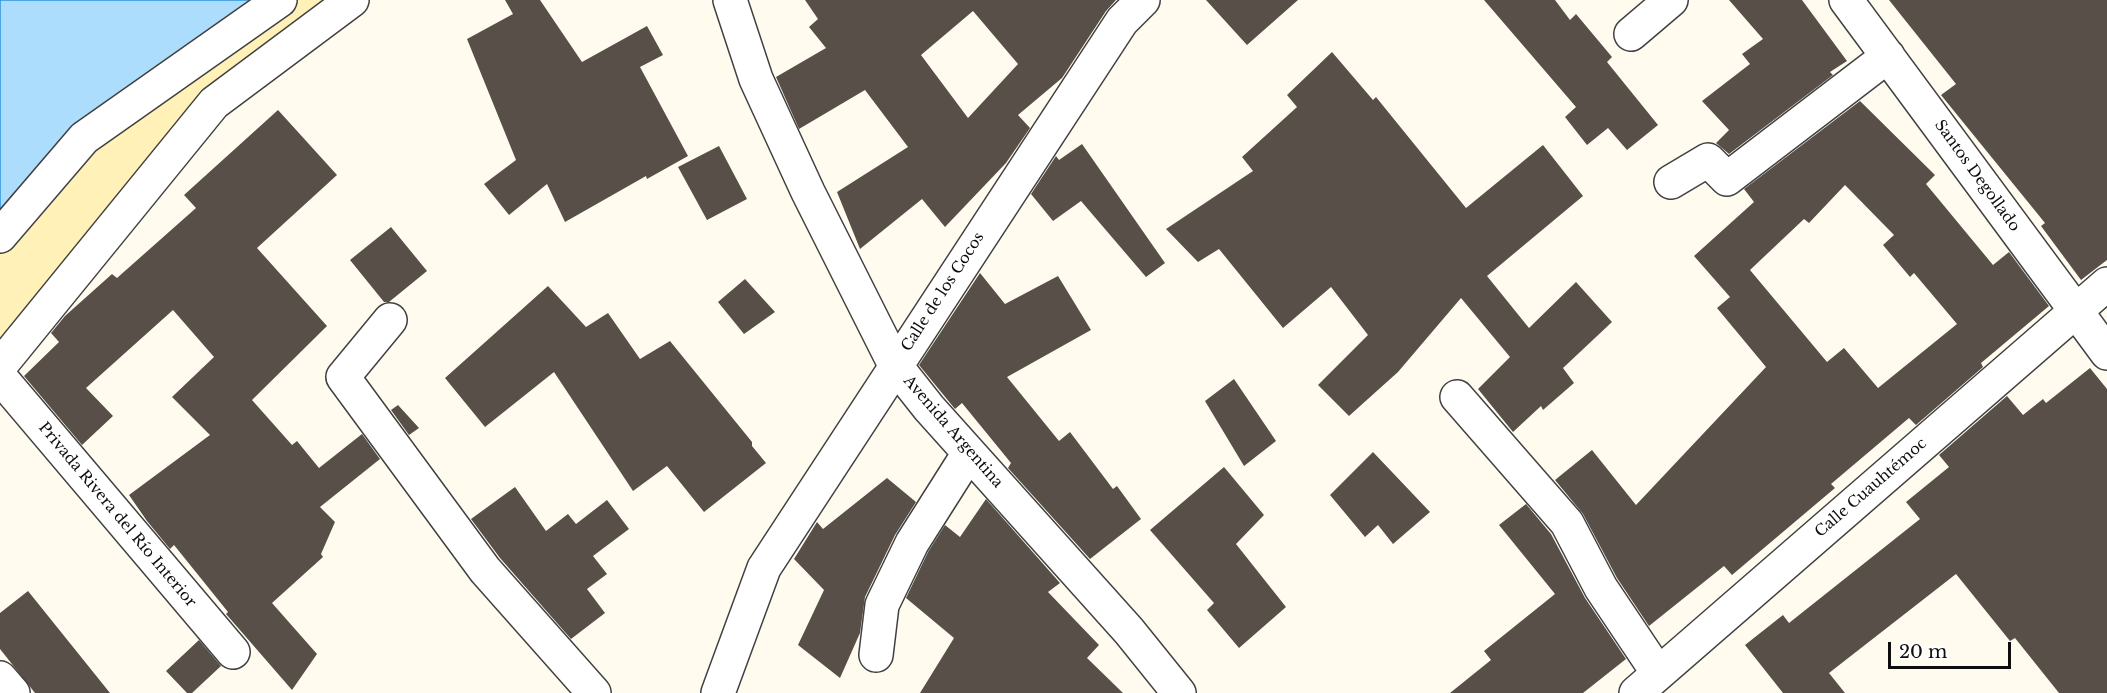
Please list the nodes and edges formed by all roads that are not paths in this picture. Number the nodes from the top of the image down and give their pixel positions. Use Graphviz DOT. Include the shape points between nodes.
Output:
graph roads {
  1 [pos="280,0"];
  2 [pos="352,0"];
  3 [pos="730,0"];
  4 [pos="1143,0"];
  5 [pos="1671,0"];
  6 [pos="1846,0"];
  7 [pos="1631,34"];
  8 [pos="1888,56"];
  9 [pos="1671,182"];
  10 [pos="0,236"];
  11 [pos="2107,284"];
  12 [pos="2076,310"];
  13 [pos="390,320"];
  14 [pos="2107,353"];
  15 [pos="896,365"];
  16 [pos="0,366"];
  17 [pos="0,377"];
  18 [pos="1457,398"];
  19 [pos="969,453"];
  20 [pos="233,652"];
  21 [pos="876,655"];
  22 [pos="0,678"];
  23 [pos="1647,683"];
  24 [pos="13,693"];
  25 [pos="594,693"];
  26 [pos="718,693"];
  27 [pos="1179,693"];
  1 -- 10 [label="street" via="84,138"];
  2 -- 16 [label="street" via="214,103"];
  3 -- 15 [label="street, Avenida Argentina" via="756,79"];
  4 -- 15 [label="street, Calle de los Cocos" via="1122,21"];
  5 -- 7 [label="street"];
  6 -- 8 [label="street, Santos Degollado"];
  8 -- 9 [label="street" via="1727,178 1708,160"];
  8 -- 12 [label="street, Santos Degollado"];
  11 -- 12 [label="street, Calle Cuauhtémoc"];
  12 -- 14 [label="street, Santos Degollado"];
  12 -- 23 [label="street, Calle Cuauhtémoc"];
  13 -- 25 [label="street" via="343,377 485,570"];
  15 -- 19 [label="street, Avenida Argentina"];
  15 -- 26 [label="street, Calle de los Cocos" via="764,568"];
  17 -- 20 [label="street, Privada Rivera del Río Interior"];
  18 -- 23 [label="street" via="1567,523"];
  19 -- 21 [label="street" via="912,543 882,605"];
  19 -- 27 [label="street, Avenida Argentina" via="1129,631"];
  22 -- 24 [label="street"];
}
